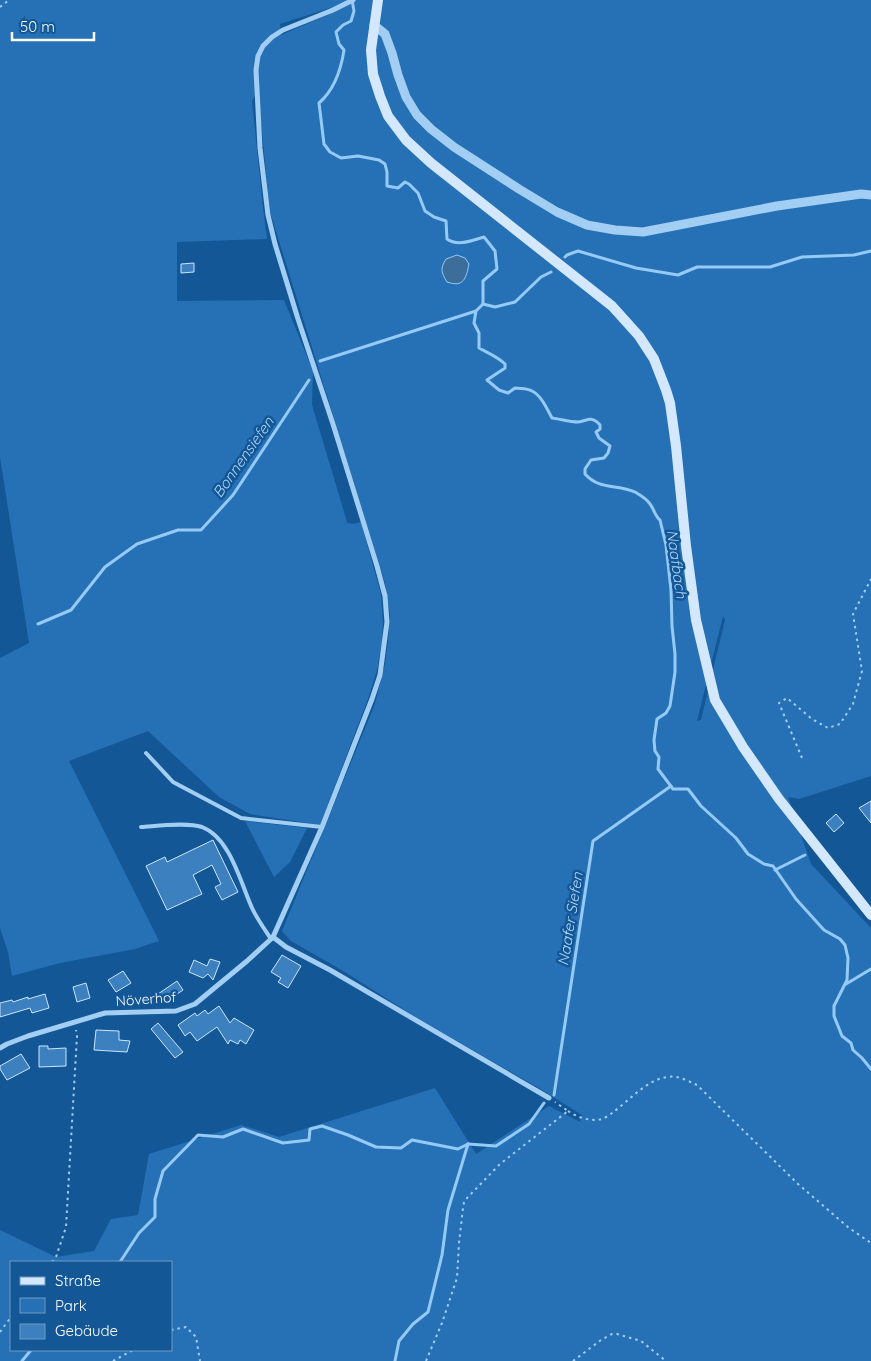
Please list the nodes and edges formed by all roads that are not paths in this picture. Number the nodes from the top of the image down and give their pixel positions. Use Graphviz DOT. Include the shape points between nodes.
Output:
graph roads {
  1 [pos="353,0"];
  2 [pos="378,0"];
  3 [pos="374,25"];
  4 [pos="871,195"];
  5 [pos="146,752"];
  6 [pos="141,827"];
  7 [pos="322,827"];
  8 [pos="871,915"];
  9 [pos="272,938"];
  10 [pos="0,1048"];
  11 [pos="549,1098"];
  1 -- 7 [label="street" via="272,37 258,56 256,70 260,148 275,244 385,596 387,622 380,675"];
  2 -- 3 [label="main road"];
  3 -- 4 [label="street" via="385,34 406,97 417,115 454,147 519,189 556,212 588,225 643,232 776,206"];
  3 -- 8 [label="main road" via="373,74 388,116 406,140 612,306 654,359 670,403 696,620 715,700 779,799"];
  5 -- 7 [label="lane" via="173,782 241,818"];
  6 -- 9 [label="lane" via="187,825 215,834 233,861 253,910"];
  7 -- 9 [label="street"];
  9 -- 10 [label="street, Növerhof" via="195,1004 176,1011 105,1013 28,1036"];
  9 -- 11 [label="street"];
}
